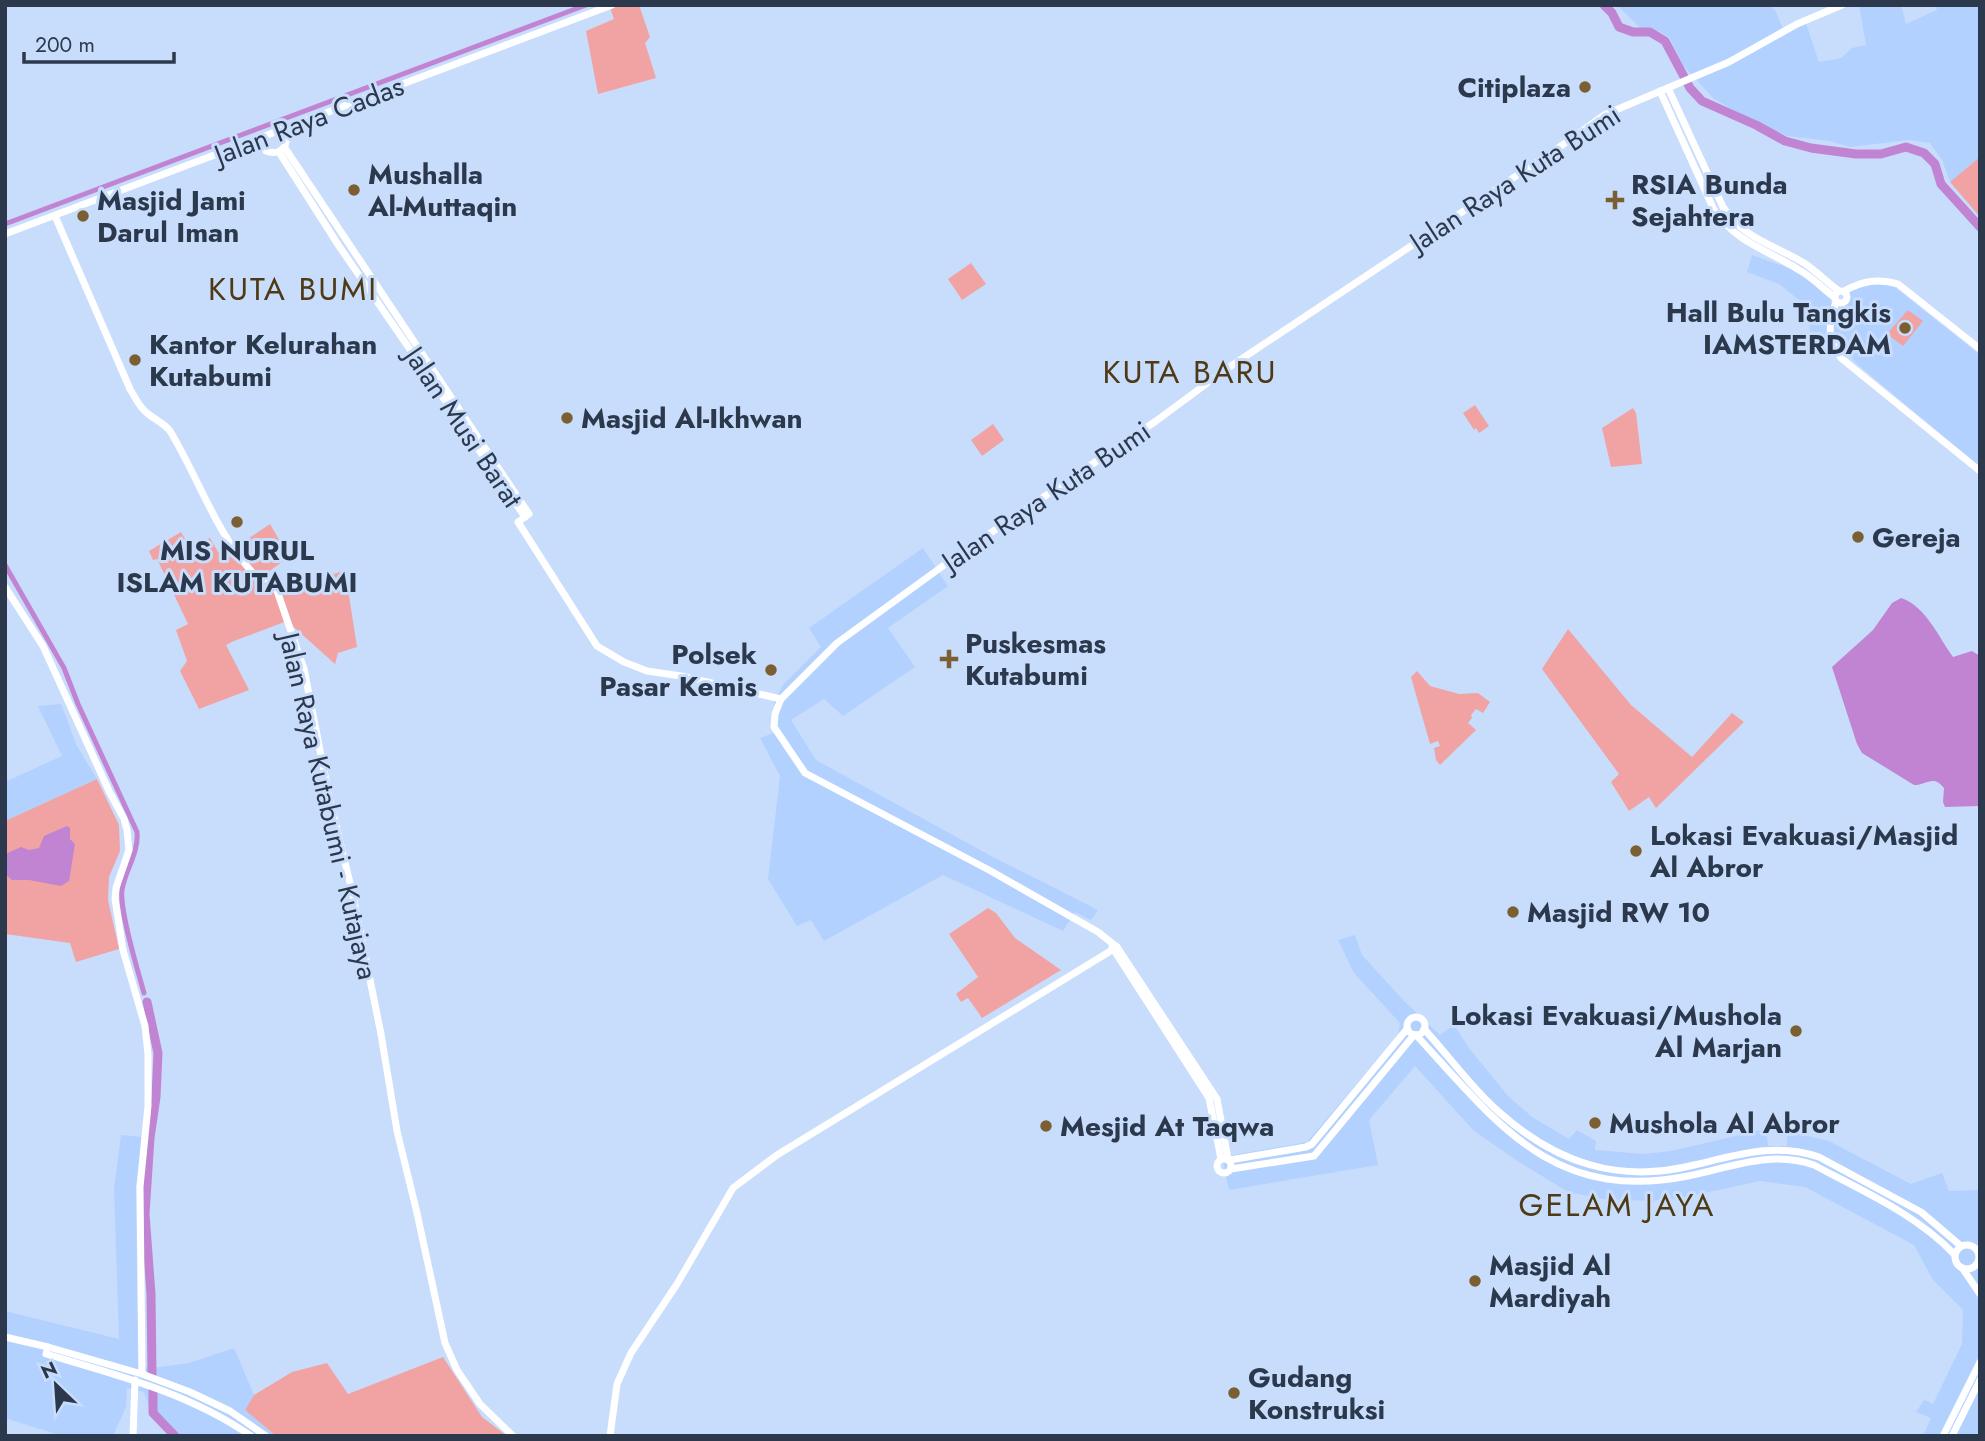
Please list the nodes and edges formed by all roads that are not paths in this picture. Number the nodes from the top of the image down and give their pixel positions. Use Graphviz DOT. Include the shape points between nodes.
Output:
graph roads {
  1 [pos="612,5"];
  2 [pos="1842,5"];
  3 [pos="1668,88"];
  4 [pos="284,129"];
  5 [pos="257,140"];
  6 [pos="282,150"];
  7 [pos="55,216"];
  8 [pos="5,234"];
  9 [pos="1838,295"];
  10 [pos="1980,349"];
  11 [pos="1980,471"];
  12 [pos="5,587"];
  13 [pos="781,699"];
  14 [pos="1114,946"];
  15 [pos="1407,1029"];
  16 [pos="1424,1029"];
  17 [pos="1415,1035"];
  18 [pos="1227,1162"];
  19 [pos="1961,1246"];
  20 [pos="1954,1254"];
  21 [pos="1979,1262"];
  22 [pos="1963,1269"];
  23 [pos="1980,1294"];
  24 [pos="5,1337"];
  25 [pos="47,1350"];
  26 [pos="1980,1362"];
  27 [pos="142,1374"];
  28 [pos="135,1380"];
  29 [pos="1980,1380"];
  30 [pos="228,1414"];
  31 [pos="133,1436"];
  32 [pos="251,1436"];
  33 [pos="266,1436"];
  34 [pos="513,1436"];
  35 [pos="610,1436"];
  36 [pos="1943,1436"];
  37 [pos="1952,1436"];
  1 -- 4 [label="street, Jalan Raya Cadas"];
  2 -- 3 [label="street, Jalan Raya Kuta Bumi"];
  3 -- 9 [label="street" via="1673,111 1723,223 1751,246"];
  3 -- 13 [label="street, Jalan Raya Kuta Bumi" via="1595,121 1215,377 857,628"];
  4 -- 5 [label="street, Jalan Raya Cadas"];
  4 -- 6 [label="street" via="287,138"];
  5 -- 6 [label="street, Jalan Musi Barat" via="266,151"];
  5 -- 7 [label="street, Jalan Raya Cadas"];
  6 -- 13 [label="street, Jalan Musi Barat" via="527,515 518,523 597,646 647,671"];
  7 -- 8 [label="street, Jalan Raya Cadas"];
  7 -- 34 [label="street, Jalan Raya Kutabumi - Kutajaya" via="139,405 164,422 242,559 256,576 275,585 304,670 444,1343 480,1405"];
  9 -- 10 [label="street" via="1869,281 1898,284"];
  9 -- 11 [label="street" via="1829,331 1841,358"];
  12 -- 27 [label="street" via="44,646 127,830 129,850 115,899 148,1055 139,1187"];
  13 -- 14 [label="street" via="774,727 805,772 989,870 1098,932"];
  14 -- 18 [label="street" via="1217,1099"];
  14 -- 35 [label="street" via="740,1181 631,1353 617,1384"];
  15 -- 16 [label="street" via="1409,1019 1417,1016"];
  15 -- 17 [label="street"];
  15 -- 18 [label="street" via="1312,1144"];
  16 -- 17 [label="street"];
  16 -- 19 [label="street" via="1497,1110 1520,1130 1574,1160 1596,1168 1645,1173 1754,1151 1802,1151 1921,1212"];
  17 -- 18 [label="street" via="1314,1156"];
  17 -- 20 [label="street" via="1512,1136 1581,1175 1646,1181 1755,1159 1798,1160 1914,1220"];
  19 -- 20 [label="street"];
  19 -- 21 [label="street" via="1975,1247"];
  20 -- 22 [label="street"];
  21 -- 22 [label="street"];
  22 -- 23 [label="street"];
  24 -- 25 [label="street"];
  25 -- 27 [label="street"];
  25 -- 28 [label="street"];
  26 -- 36 [label="street"];
  27 -- 30 [label="street" via="190,1392"];
  28 -- 30 [label="street"];
  28 -- 31 [label="street"];
  29 -- 37 [label="street"];
  30 -- 32 [label="street"];
  30 -- 33 [label="street"];
}
